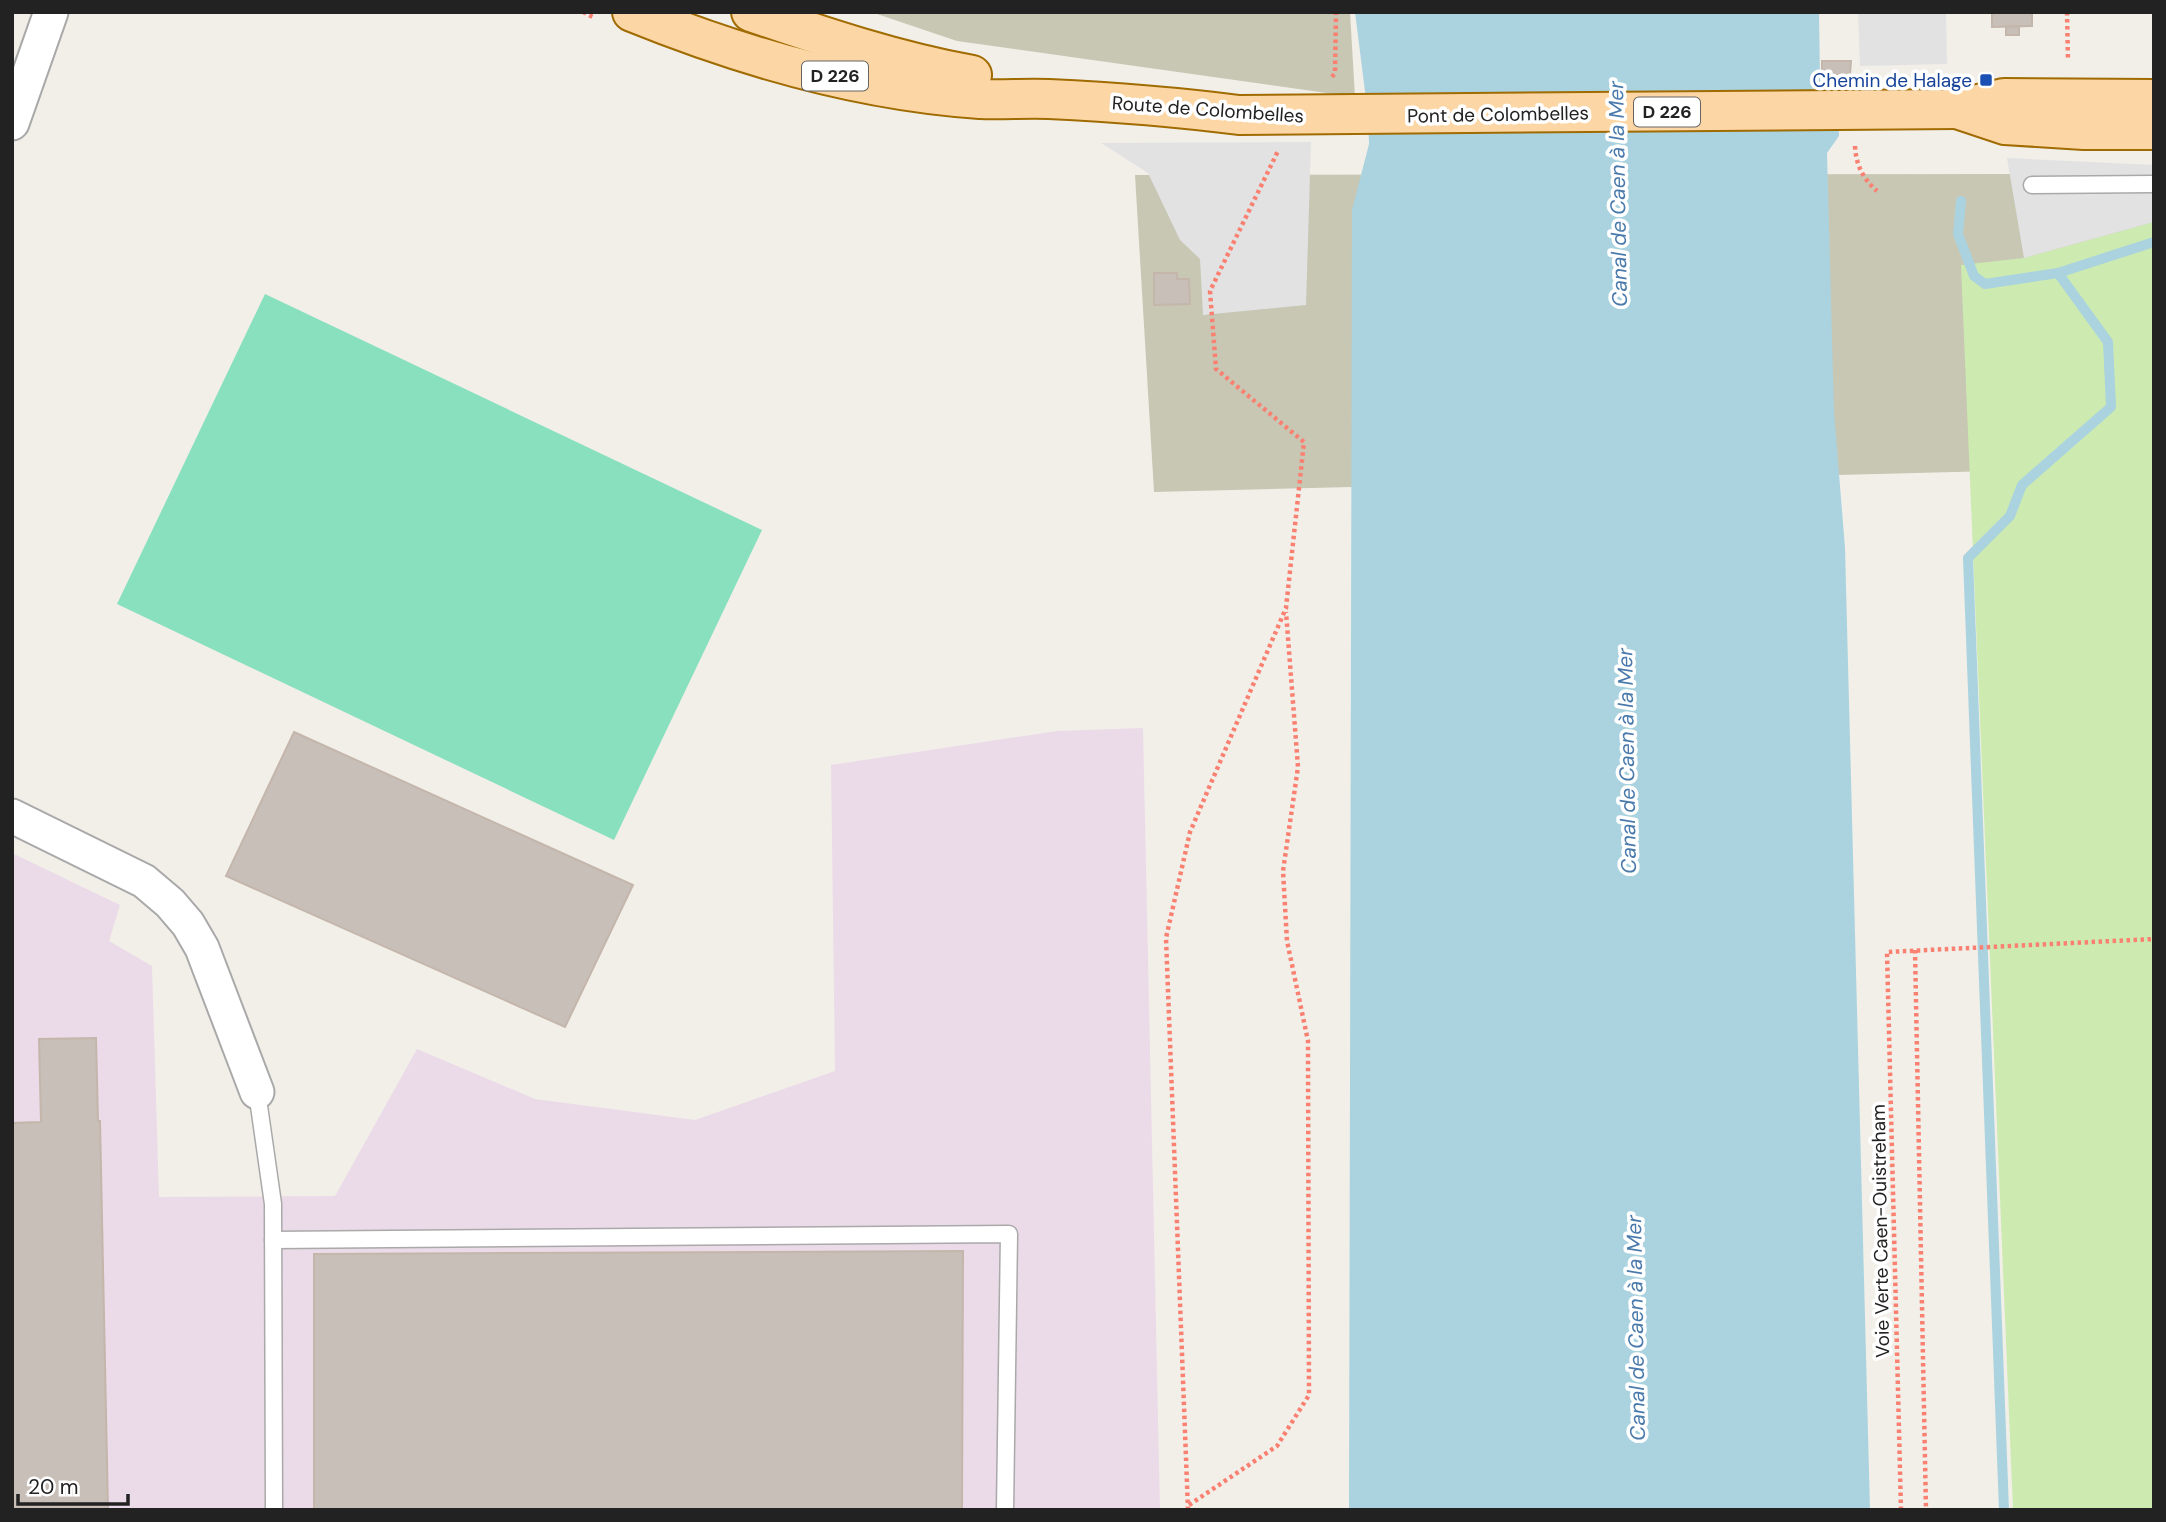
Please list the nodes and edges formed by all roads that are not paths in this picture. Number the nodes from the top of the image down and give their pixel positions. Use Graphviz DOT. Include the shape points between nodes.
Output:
graph roads {
  1 [pos="51,12"];
  2 [pos="632,12"];
  3 [pos="751,12"];
  4 [pos="1047,99"];
  5 [pos="2154,99"];
  6 [pos="1958,108"];
  7 [pos="1368,115"];
  8 [pos="12,122"];
  9 [pos="2154,130"];
  10 [pos="2154,184"];
  11 [pos="2032,185"];
  12 [pos="12,816"];
  13 [pos="257,1092"];
  14 [pos="273,1240"];
  15 [pos="274,1510"];
  16 [pos="1005,1510"];
  1 -- 8 [label="street"];
  2 -- 4 [label="main road, Route de Colombelles / D 226" via="751,56 846,79 981,99"];
  3 -- 4 [label="main road, Route de Colombelles / D 226" via="832,40 988,78"];
  4 -- 7 [label="main road, Route de Colombelles / D 226" via="1239,115"];
  5 -- 6 [label="main road, D 226" via="2004,98"];
  6 -- 7 [label="main road, Pont de Colombelles / D 226"];
  6 -- 9 [label="main road, D 226" via="2005,125"];
  10 -- 11 [label="lane"];
  12 -- 13 [label="street" via="144,881 188,923 202,948"];
  13 -- 14 [label="lane" via="273,1204"];
  14 -- 15 [label="lane"];
  14 -- 16 [label="lane" via="1009,1234"];
}
